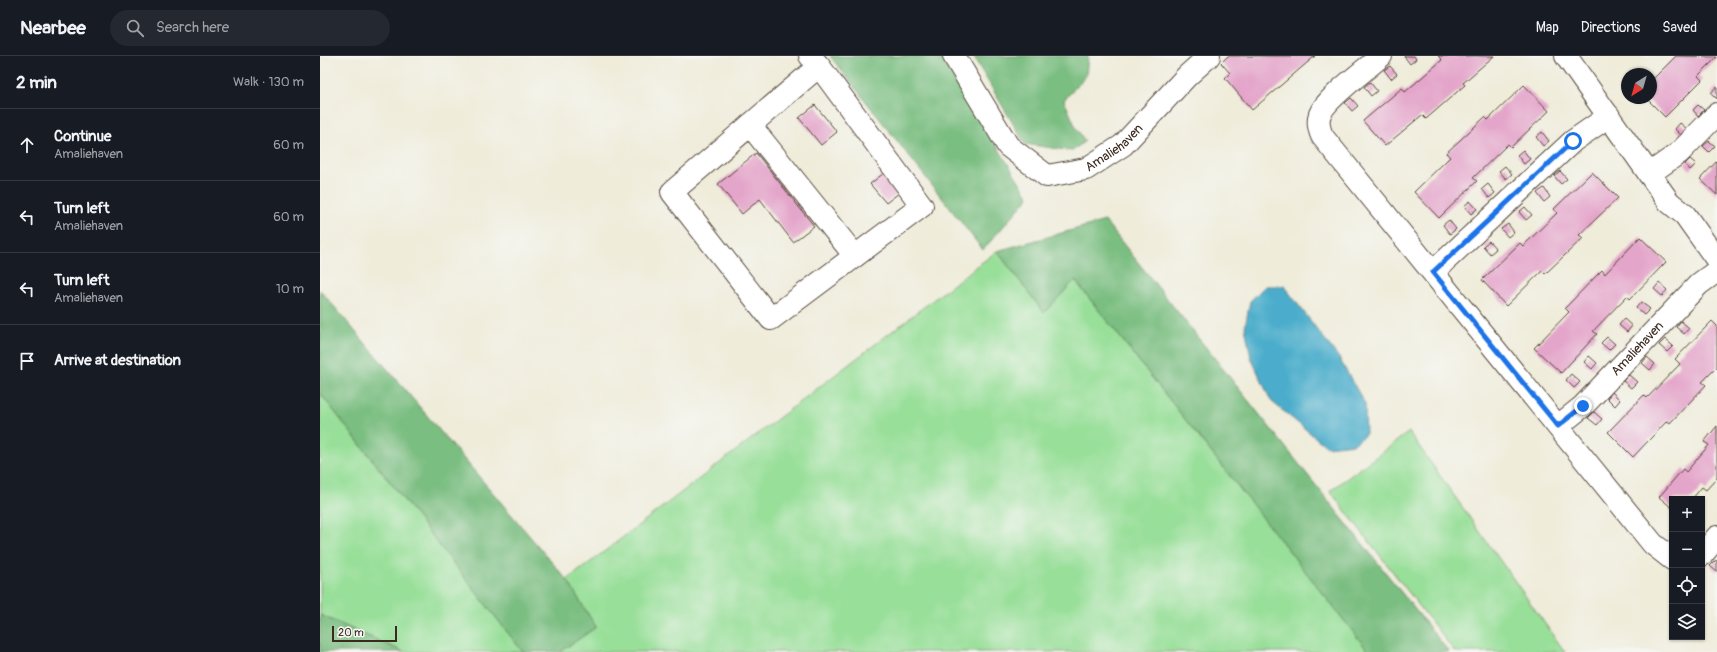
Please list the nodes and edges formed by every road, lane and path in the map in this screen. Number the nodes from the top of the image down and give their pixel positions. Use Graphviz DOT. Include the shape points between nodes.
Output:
graph roads {
  1 [pos="954,56"];
  2 [pos="1209,56"];
  3 [pos="1381,56"];
  4 [pos="1566,56"];
  5 [pos="815,61"];
  6 [pos="1717,114"];
  7 [pos="1609,116"];
  8 [pos="750,125"];
  9 [pos="1649,174"];
  10 [pos="855,256"];
  11 [pos="1717,260"];
  12 [pos="1717,271"];
  13 [pos="1433,272"];
  14 [pos="1558,426"];
  15 [pos="1717,537"];
  16 [pos="1705,551"];
  17 [pos="1669,557"];
  1 -- 2 [label="street, Amaliehaven" via="1008,146 1047,176 1086,169 1123,145"];
  3 -- 13 [label="street" via="1323,108 1319,115 1320,130 1322,136"];
  4 -- 7 [label="street"];
  5 -- 8 [label="street"];
  5 -- 10 [label="street" via="922,206"];
  6 -- 9 [label="street" via="1679,153"];
  7 -- 9 [label="street"];
  7 -- 13 [label="street" via="1573,141"];
  8 -- 10 [label="street"];
  8 -- 10 [label="street" via="672,192 771,319"];
  9 -- 11 [label="street" via="1669,202 1685,215"];
  12 -- 14 [label="street, Amaliehaven" via="1699,284 1583,406"];
  13 -- 14 [label="street"];
  14 -- 17 [label="street" via="1653,544"];
  15 -- 16 [label="street"];
}
